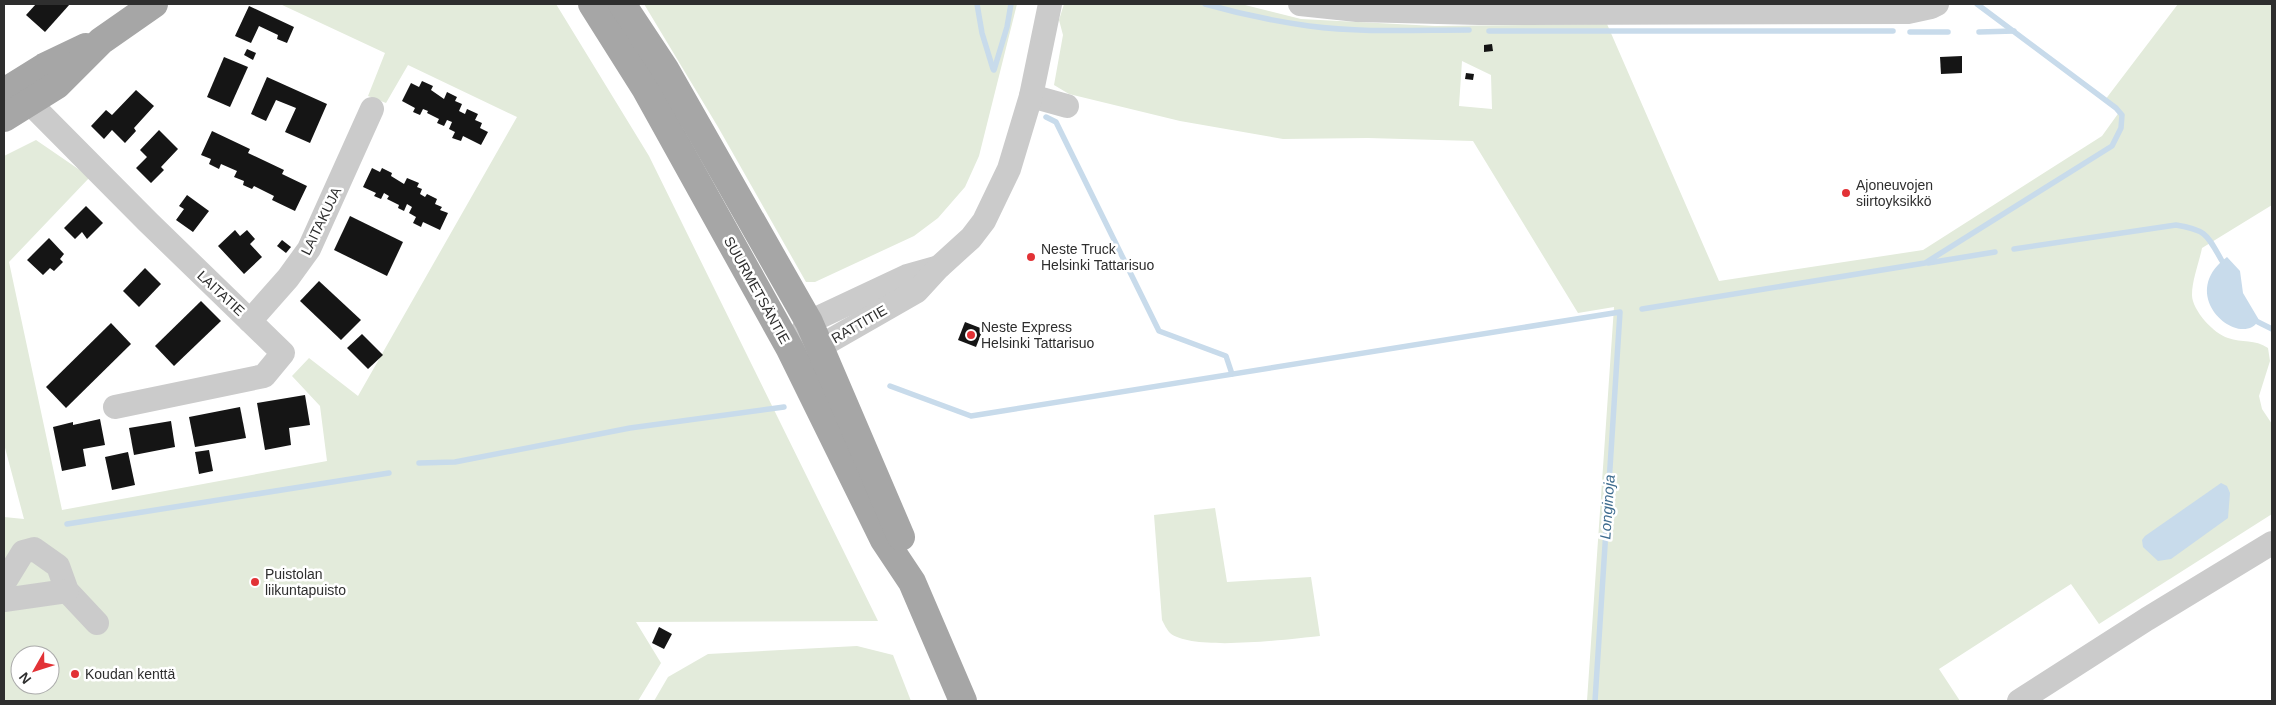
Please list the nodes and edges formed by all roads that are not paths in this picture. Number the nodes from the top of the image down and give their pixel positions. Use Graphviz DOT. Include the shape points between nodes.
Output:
graph roads {
  1 [pos="154,4"];
  2 [pos="592,4"];
  3 [pos="622,4"];
  4 [pos="1050,4"];
  5 [pos="1300,4"];
  6 [pos="1937,4"];
  7 [pos="1521,9"];
  8 [pos="13,90"];
  9 [pos="1031,96"];
  10 [pos="1067,106"];
  11 [pos="372,109"];
  12 [pos="4,118"];
  13 [pos="250,321"];
  14 [pos="815,334"];
  15 [pos="790,349"];
  16 [pos="115,407"];
  17 [pos="2272,543"];
  18 [pos="13,548"];
  19 [pos="912,582"];
  20 [pos="4,583"];
  21 [pos="66,591"];
  22 [pos="4,600"];
  23 [pos="97,623"];
  24 [pos="963,701"];
  25 [pos="2019,701"];
  1 -- 8 [label="main road" via="101,41 56,85"];
  2 -- 15 [label="main road, SUURMETSÄNTIE" via="646,88"];
  3 -- 14 [label="main road, SUURMETSÄNTIE" via="664,69"];
  4 -- 9 [label="street, RATTITIE"];
  5 -- 7 [label="street" via="1356,10"];
  6 -- 7 [label="street" via="1908,12"];
  8 -- 12 [label="main road"];
  8 -- 13 [label="street, LAITATIE"];
  9 -- 10 [label="street"];
  9 -- 14 [label="street, RATTITIE" via="1009,169 994,204 971,238 917,291"];
  11 -- 13 [label="street, LAITAKUJA" via="309,249"];
  13 -- 16 [label="street, LAITATIE" via="283,353 264,376"];
  14 -- 15 [label="street, RATTITIE"];
  14 -- 19 [label="main road, SUURMETSÄNTIE" via="900,534"];
  15 -- 19 [label="main road, SUURMETSÄNTIE" via="884,540"];
  17 -- 25 [label="street"];
  18 -- 20 [label="street"];
  18 -- 21 [label="street" via="34,549 58,566"];
  19 -- 24 [label="main road, SUURMETSÄNTIE"];
  21 -- 22 [label="street"];
  21 -- 23 [label="street"];
}
